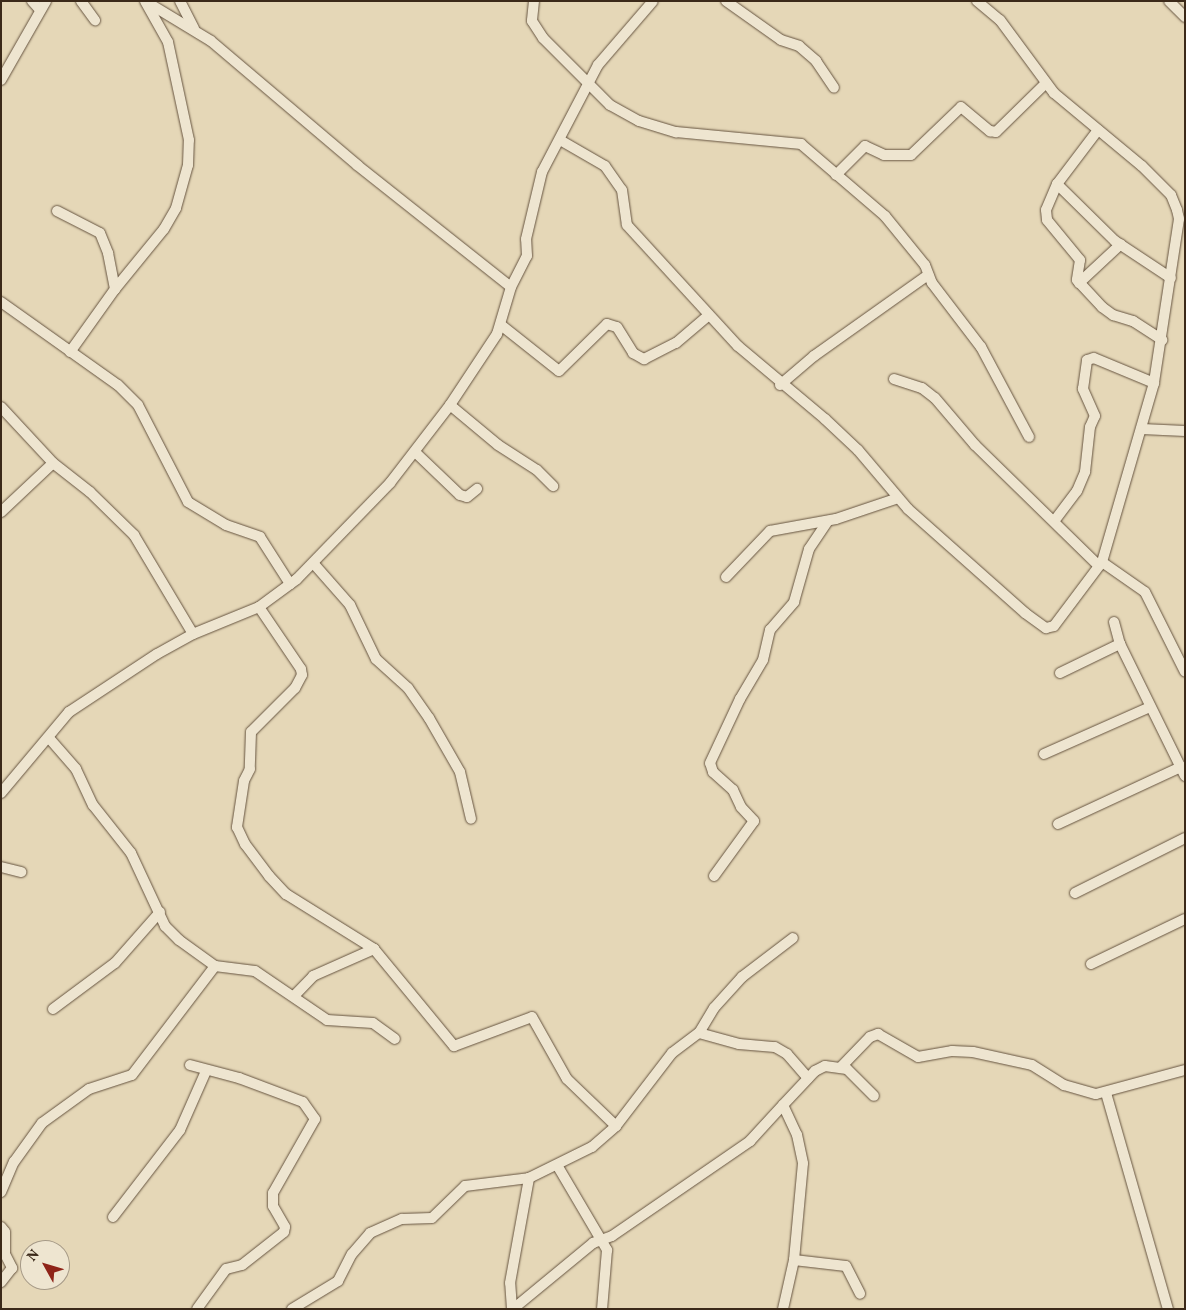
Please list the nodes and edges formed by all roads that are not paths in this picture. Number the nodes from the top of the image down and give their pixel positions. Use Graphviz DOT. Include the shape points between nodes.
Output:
graph roads {
  1 [pos="32,1"];
  2 [pos="81,1"];
  3 [pos="145,1"];
  4 [pos="180,1"];
  5 [pos="653,1"];
  6 [pos="726,1"];
  7 [pos="977,1"];
  8 [pos="1168,1"];
  9 [pos="536,3"];
  10 [pos="43,6"];
  11 [pos="1185,17"];
  12 [pos="95,20"];
  13 [pos="194,29"];
  14 [pos="1,80"];
  15 [pos="1046,83"];
  16 [pos="587,85"];
  17 [pos="834,88"];
  18 [pos="1098,130"];
  19 [pos="560,140"];
  20 [pos="836,175"];
  21 [pos="1057,184"];
  22 [pos="58,211"];
  23 [pos="1181,211"];
  24 [pos="1121,244"];
  25 [pos="928,274"];
  26 [pos="1171,278"];
  27 [pos="1079,283"];
  28 [pos="511,287"];
  29 [pos="115,288"];
  30 [pos="1,302"];
  31 [pos="709,315"];
  32 [pos="501,325"];
  33 [pos="1162,340"];
  34 [pos="70,352"];
  35 [pos="894,379"];
  36 [pos="1154,383"];
  37 [pos="780,385"];
  38 [pos="450,405"];
  39 [pos="1,407"];
  40 [pos="1142,429"];
  41 [pos="1185,431"];
  42 [pos="1029,437"];
  43 [pos="414,452"];
  44 [pos="53,463"];
  45 [pos="553,486"];
  46 [pos="477,489"];
  47 [pos="898,498"];
  48 [pos="1,512"];
  49 [pos="828,520"];
  50 [pos="1055,520"];
  51 [pos="314,564"];
  52 [pos="1100,564"];
  53 [pos="726,577"];
  54 [pos="290,584"];
  55 [pos="259,606"];
  56 [pos="1114,622"];
  57 [pos="193,634"];
  58 [pos="1120,644"];
  59 [pos="1185,672"];
  60 [pos="1060,673"];
  61 [pos="1150,708"];
  62 [pos="49,738"];
  63 [pos="1044,754"];
  64 [pos="1183,771"];
  65 [pos="1,793"];
  66 [pos="471,819"];
  67 [pos="1058,824"];
  68 [pos="1185,838"];
  69 [pos="1,868"];
  70 [pos="21,872"];
  71 [pos="714,876"];
  72 [pos="1075,893"];
  73 [pos="160,912"];
  74 [pos="1185,918"];
  75 [pos="793,938"];
  76 [pos="374,949"];
  77 [pos="1091,964"];
  78 [pos="215,966"];
  79 [pos="294,996"];
  80 [pos="53,1009"];
  81 [pos="699,1033"];
  82 [pos="395,1039"];
  83 [pos="190,1065"];
  84 [pos="841,1067"];
  85 [pos="1185,1070"];
  86 [pos="206,1071"];
  87 [pos="808,1078"];
  88 [pos="1106,1093"];
  89 [pos="874,1096"];
  90 [pos="783,1105"];
  91 [pos="616,1126"];
  92 [pos="557,1165"];
  93 [pos="528,1178"];
  94 [pos="1,1192"];
  95 [pos="113,1217"];
  96 [pos="1,1227"];
  97 [pos="603,1238"];
  98 [pos="794,1260"];
  99 [pos="1,1282"];
  100 [pos="860,1294"];
  101 [pos="197,1309"];
  102 [pos="292,1309"];
  103 [pos="513,1309"];
  104 [pos="602,1309"];
  105 [pos="783,1309"];
  106 [pos="1168,1309"];
  1 -- 10 [label="street"];
  2 -- 12 [label="street"];
  3 -- 13 [label="street"];
  3 -- 29 [label="street" via="168,42 189,140 188,166 176,208 164,229"];
  4 -- 13 [label="street"];
  5 -- 16 [label="street" via="620,36"];
  6 -- 17 [label="street" via="781,40 796,44 809,53"];
  7 -- 15 [label="street" via="1000,20"];
  8 -- 11 [label="street"];
  9 -- 16 [label="street" via="535,27"];
  10 -- 14 [label="street"];
  13 -- 28 [label="street" via="357,165"];
  15 -- 18 [label="street"];
  15 -- 20 [label="street" via="996,132 990,131 961,107 912,155 884,155 866,146"];
  16 -- 19 [label="street"];
  16 -- 20 [label="street" via="626,114 664,129 801,144"];
  18 -- 21 [label="street"];
  18 -- 23 [label="street" via="1166,189"];
  19 -- 28 [label="street" via="541,175 526,238 527,256"];
  19 -- 31 [label="street" via="601,162 619,183 627,226"];
  20 -- 25 [label="street" via="893,224 925,265"];
  21 -- 24 [label="street"];
  21 -- 27 [label="street" via="1046,215 1051,228 1080,260 1076,277"];
  22 -- 29 [label="street" via="100,233"];
  23 -- 26 [label="street"];
  24 -- 26 [label="street"];
  24 -- 27 [label="street"];
  25 -- 37 [label="street" via="814,356"];
  25 -- 42 [label="street" via="986,354"];
  26 -- 33 [label="street"];
  27 -- 33 [label="street" via="1106,311 1133,321"];
  28 -- 32 [label="street"];
  29 -- 34 [label="street"];
  30 -- 34 [label="street"];
  31 -- 32 [label="street" via="676,343 644,359 633,353 617,327 607,324 559,371"];
  31 -- 37 [label="street"];
  32 -- 38 [label="street"];
  33 -- 36 [label="street"];
  34 -- 54 [label="street" via="100,370 138,405 188,502 226,525 260,537"];
  35 -- 50 [label="street" via="928,392 975,445"];
  36 -- 40 [label="street"];
  36 -- 50 [label="street" via="1094,358 1087,360 1083,389 1095,416 1090,427 1085,472 1077,491"];
  37 -- 47 [label="street" via="825,419 858,450"];
  38 -- 43 [label="street"];
  38 -- 45 [label="street" via="490,440 536,470"];
  39 -- 44 [label="street"];
  40 -- 41 [label="street"];
  40 -- 52 [label="street"];
  43 -- 46 [label="street" via="460,495 467,497"];
  43 -- 51 [label="street"];
  44 -- 48 [label="street"];
  44 -- 57 [label="street" via="90,492 134,534"];
  47 -- 49 [label="street"];
  47 -- 52 [label="street" via="1001,594 1046,628 1060,622"];
  49 -- 53 [label="street" via="770,531"];
  49 -- 71 [label="street" via="809,549 794,602 770,630 762,660 710,763 713,772 733,790 741,807 754,821"];
  50 -- 52 [label="street"];
  51 -- 54 [label="street"];
  51 -- 66 [label="street" via="350,605 376,659 408,688 429,718 460,772"];
  52 -- 59 [label="street" via="1149,598"];
  54 -- 55 [label="street"];
  55 -- 57 [label="street"];
  55 -- 76 [label="street" via="302,675 290,694 250,732 250,769 244,781 237,827 268,876 286,894"];
  56 -- 58 [label="street"];
  57 -- 62 [label="street" via="69,712"];
  58 -- 60 [label="street"];
  58 -- 61 [label="street"];
  61 -- 63 [label="street"];
  61 -- 64 [label="street"];
  62 -- 65 [label="street"];
  62 -- 73 [label="street" via="76,769 93,805 131,852"];
  64 -- 67 [label="street"];
  68 -- 72 [label="street"];
  69 -- 70 [label="street"];
  73 -- 78 [label="street" via="165,926 179,940"];
  73 -- 80 [label="street" via="115,963"];
  74 -- 77 [label="street"];
  75 -- 81 [label="street" via="742,977 714,1008"];
  76 -- 79 [label="street" via="313,976"];
  76 -- 91 [label="street" via="454,1046 532,1017 567,1079"];
  78 -- 79 [label="street" via="255,971"];
  78 -- 94 [label="street" via="132,1075 89,1089 42,1123 14,1162"];
  79 -- 82 [label="street" via="327,1020 378,1024"];
  81 -- 87 [label="street" via="739,1044 775,1047 785,1052"];
  81 -- 91 [label="street" via="670,1056"];
  83 -- 86 [label="street"];
  84 -- 87 [label="street" via="826,1066"];
  84 -- 88 [label="street" via="870,1036 878,1034 921,1058 966,1051 1036,1067 1078,1090"];
  84 -- 89 [label="street" via="857,1077"];
  85 -- 88 [label="street"];
  86 -- 95 [label="street" via="180,1130"];
  86 -- 101 [label="street" via="239,1078 303,1102 315,1119 273,1193 273,1206 285,1226 284,1232 242,1265 226,1269"];
  87 -- 90 [label="street"];
  88 -- 106 [label="street"];
  90 -- 97 [label="street" via="750,1141 612,1236"];
  90 -- 98 [label="street" via="797,1135 803,1163"];
  91 -- 92 [label="street" via="592,1147"];
  92 -- 93 [label="street"];
  92 -- 97 [label="street"];
  93 -- 102 [label="street" via="470,1184 432,1218 402,1219 370,1233 352,1254 338,1281"];
  93 -- 103 [label="street" via="510,1283"];
  96 -- 99 [label="street" via="5,1232 5,1254 12,1268"];
  97 -- 103 [label="street" via="593,1242"];
  97 -- 104 [label="street" via="609,1256"];
  98 -- 100 [label="street" via="821,1260 848,1267"];
  98 -- 105 [label="street"];
}
